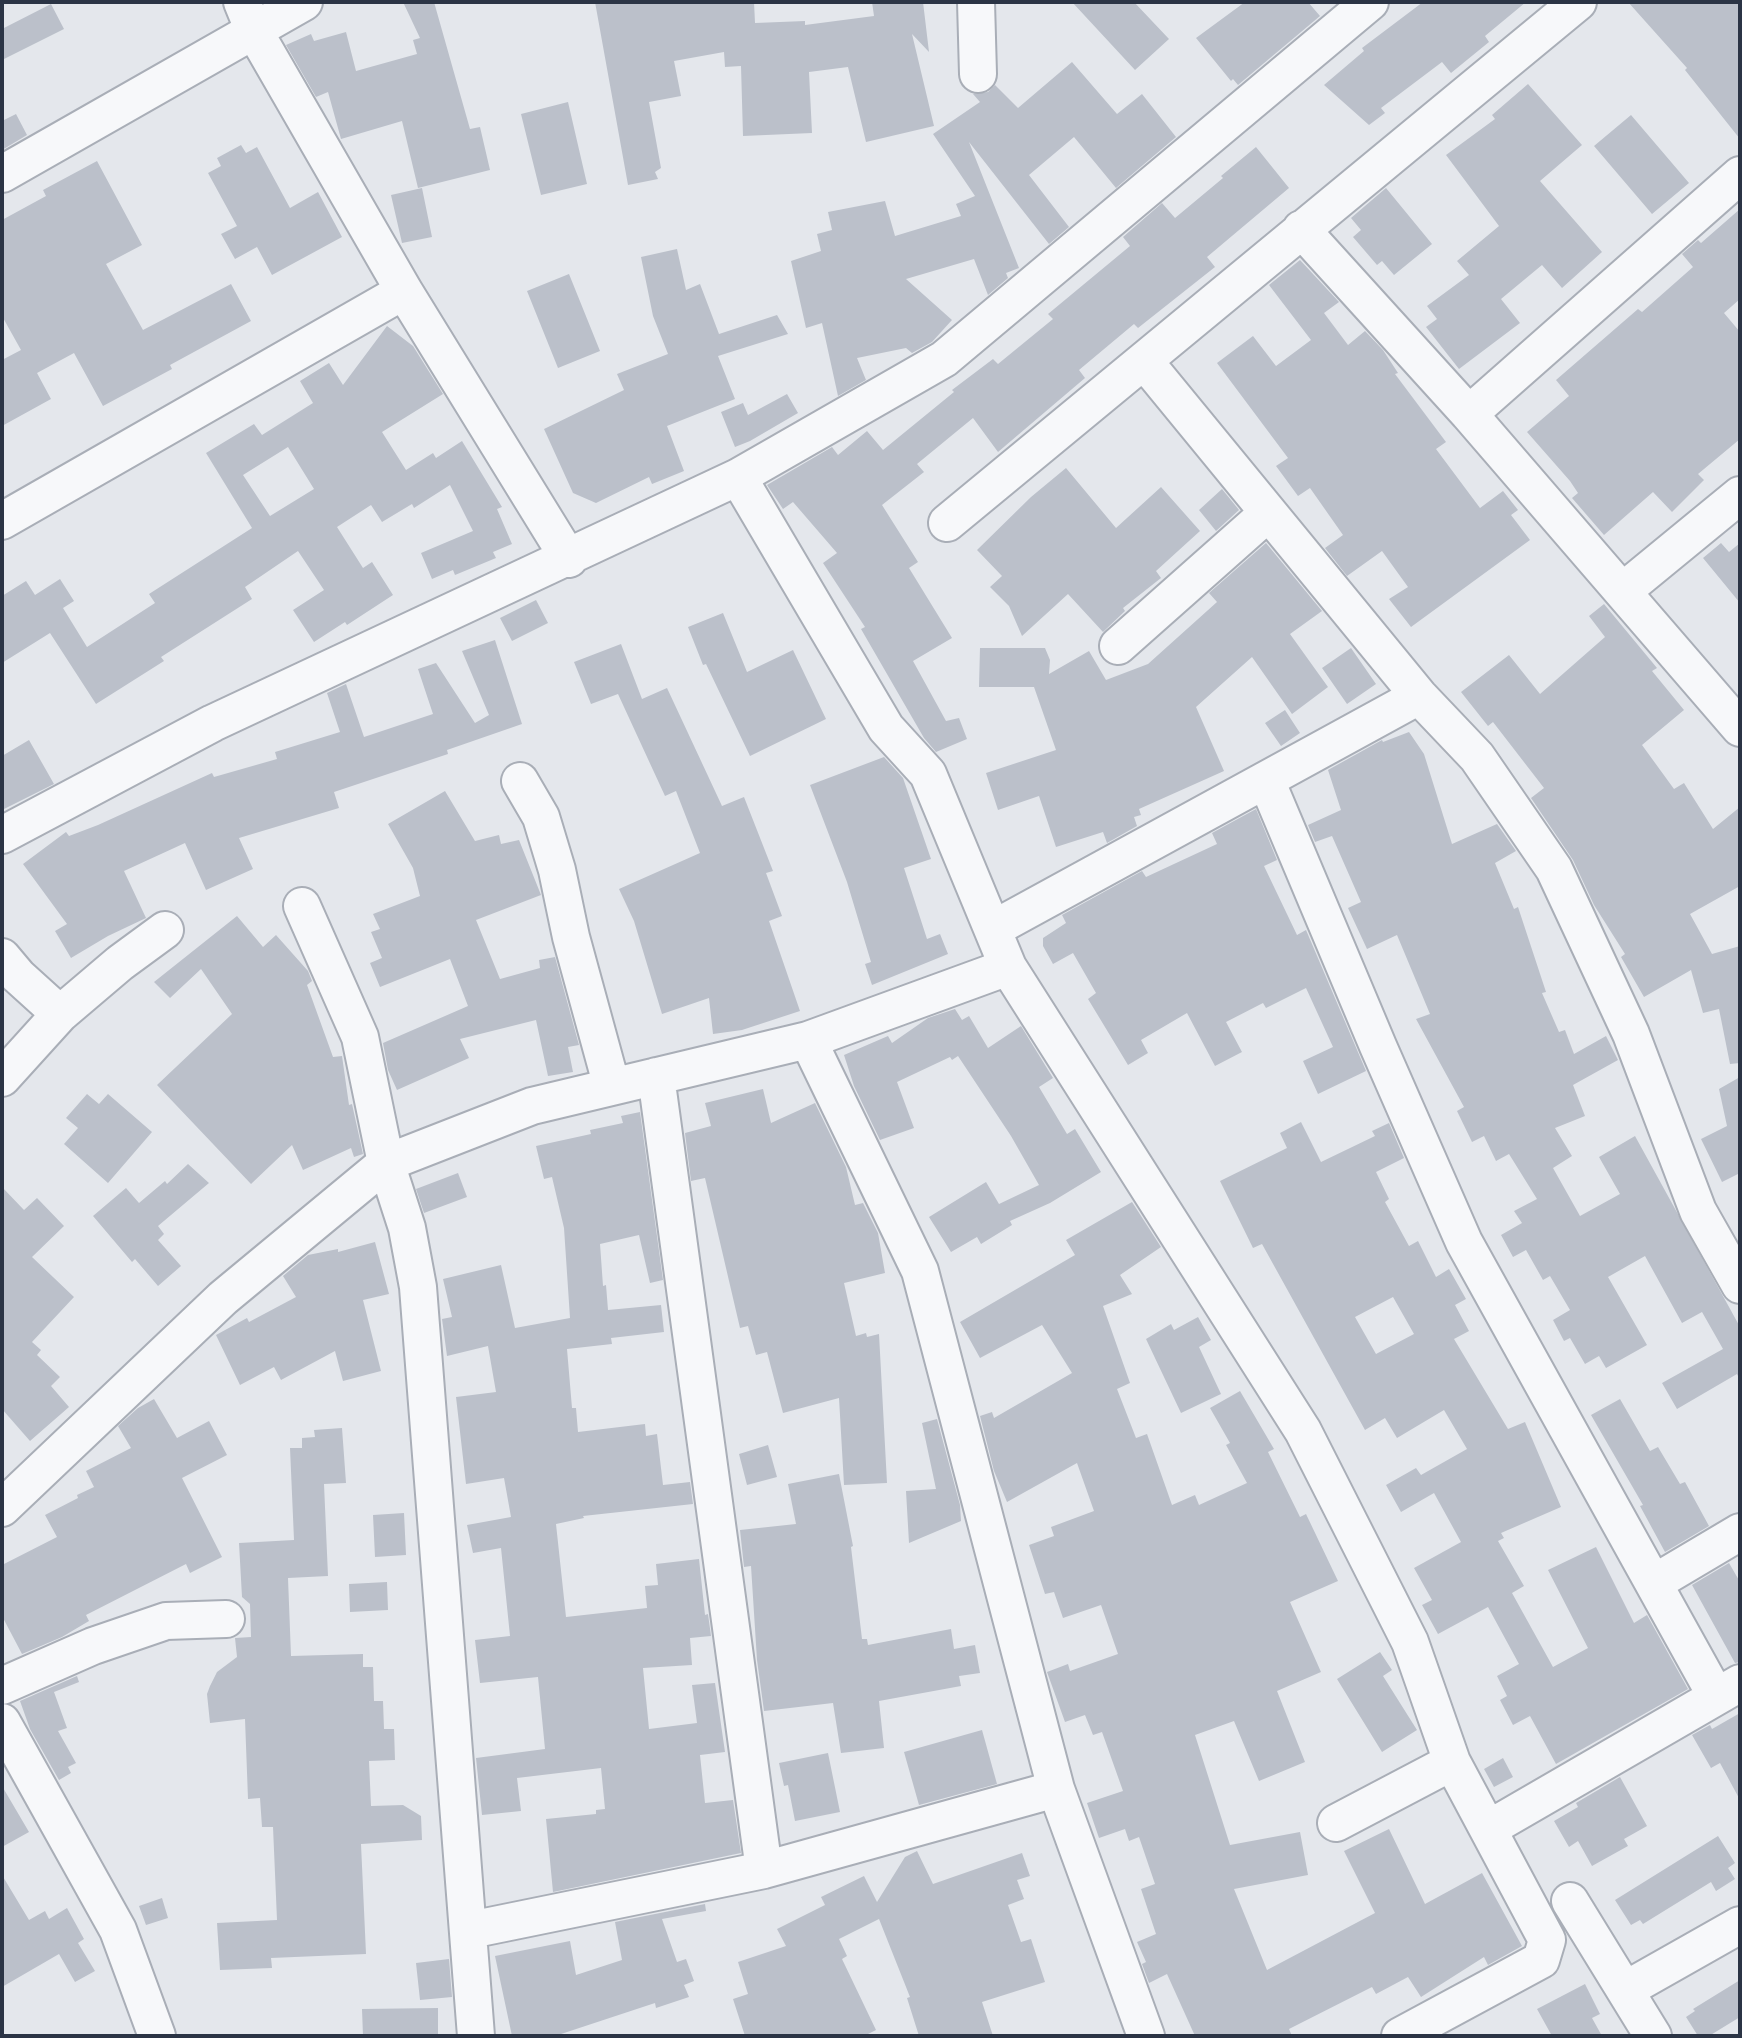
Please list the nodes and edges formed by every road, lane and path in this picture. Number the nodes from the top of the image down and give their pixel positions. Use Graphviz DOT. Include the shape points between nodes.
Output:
graph roads {
  1 [pos="304,2"];
  2 [pos="976,2"];
  3 [pos="1370,2"];
  4 [pos="1578,2"];
  5 [pos="248,16"];
  6 [pos="978,74"];
  7 [pos="2,174"];
  8 [pos="1740,175"];
  9 [pos="1301,229"];
  10 [pos="404,291"];
  11 [pos="1145,362"];
  12 [pos="1469,414"];
  13 [pos="738,477"];
  14 [pos="1740,495"];
  15 [pos="1268,513"];
  16 [pos="2,521"];
  17 [pos="947,523"];
  18 [pos="569,559"];
  19 [pos="1623,591"];
  20 [pos="1118,646"];
  21 [pos="1419,696"];
  22 [pos="1740,728"];
  23 [pos="1266,780"];
  24 [pos="520,781"];
  25 [pos="2,835"];
  26 [pos="302,906"];
  27 [pos="993,929"];
  28 [pos="165,930"];
  29 [pos="2,957"];
  30 [pos="1008,967"];
  31 [pos="60,1014"];
  32 [pos="808,1040"];
  33 [pos="656,1076"];
  34 [pos="2,1078"];
  35 [pos="612,1087"];
  36 [pos="386,1163"];
  37 [pos="1726,1231"];
  38 [pos="1740,1285"];
  39 [pos="2,1508"];
  40 [pos="1740,1532"];
  41 [pos="1654,1583"];
  42 [pos="226,1619"];
  43 [pos="2,1686"];
  44 [pos="1728,1689"];
  45 [pos="2,1722"];
  46 [pos="1452,1762"];
  47 [pos="1056,1789"];
  48 [pos="1336,1823"];
  49 [pos="1488,1829"];
  50 [pos="764,1870"];
  51 [pos="1570,1901"];
  52 [pos="1740,1925"];
  53 [pos="470,1930"];
  54 [pos="1625,1990"];
  55 [pos="157,2036"];
  56 [pos="476,2036"];
  57 [pos="1146,2036"];
  58 [pos="1400,2036"];
  59 [pos="1653,2036"];
  1 -- 5 [label="street"];
  2 -- 6 [label="street"];
  3 -- 13 [label="street" via="944,359"];
  4 -- 9 [label="street"];
  5 -- 7 [label="street"];
  5 -- 10 [label="street"];
  8 -- 12 [label="street"];
  9 -- 11 [label="street"];
  9 -- 12 [label="street"];
  10 -- 16 [label="street"];
  10 -- 18 [label="street"];
  11 -- 15 [label="street"];
  11 -- 17 [label="street"];
  12 -- 19 [label="street"];
  13 -- 18 [label="street"];
  13 -- 27 [label="street" via="886,728 928,774"];
  14 -- 19 [label="street"];
  15 -- 20 [label="street"];
  15 -- 21 [label="street"];
  18 -- 25 [label="street" via="213,723"];
  19 -- 22 [label="street"];
  21 -- 23 [label="street"];
  21 -- 37 [label="street" via="1477,757 1554,869 1631,1034 1698,1211"];
  23 -- 27 [label="street"];
  23 -- 41 [label="street" via="1464,1242"];
  24 -- 35 [label="street" via="541,817 557,870"];
  26 -- 36 [label="street" via="360,1037"];
  27 -- 30 [label="street"];
  28 -- 31 [label="street"];
  29 -- 31 [label="street"];
  30 -- 32 [label="street"];
  30 -- 46 [label="street" via="1303,1431 1410,1642"];
  31 -- 34 [label="street"];
  32 -- 33 [label="street"];
  32 -- 47 [label="street" via="920,1271"];
  33 -- 35 [label="street"];
  33 -- 50 [label="street"];
  35 -- 36 [label="street" via="532,1106"];
  36 -- 39 [label="street" via="223,1298"];
  36 -- 53 [label="street" via="407,1228 418,1287"];
  37 -- 38 [label="street"];
  40 -- 41 [label="street"];
  41 -- 44 [label="street"];
  42 -- 43 [label="street" via="166,1621"];
  44 -- 49 [label="street"];
  45 -- 55 [label="street" via="118,1930"];
  46 -- 48 [label="street"];
  46 -- 49 [label="street"];
  47 -- 50 [label="street"];
  47 -- 57 [label="street"];
  49 -- 58 [label="street" via="1547,1940 1541,1960"];
  50 -- 53 [label="street"];
  51 -- 54 [label="street"];
  52 -- 54 [label="street"];
  53 -- 56 [label="street"];
  54 -- 59 [label="street"];
}
